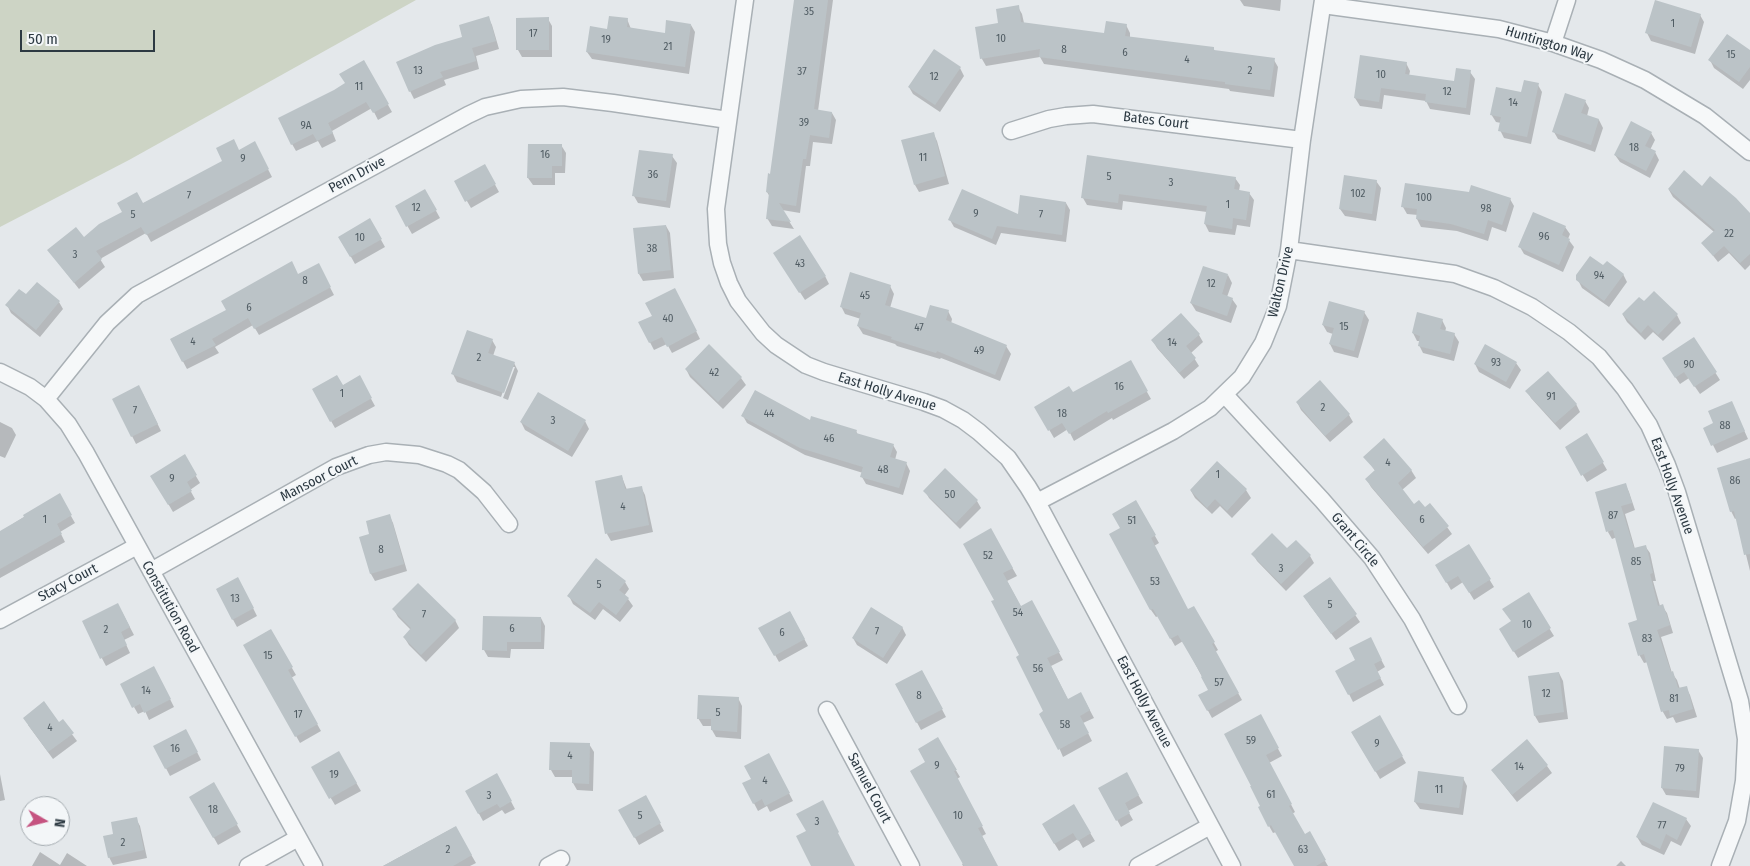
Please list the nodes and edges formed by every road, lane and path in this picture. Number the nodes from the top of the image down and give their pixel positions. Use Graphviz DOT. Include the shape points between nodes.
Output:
graph roads {
  1 [pos="745,0"];
  2 [pos="1567,0"];
  3 [pos="1323,2"];
  4 [pos="1553,43"];
  5 [pos="728,120"];
  6 [pos="1011,131"];
  7 [pos="1302,140"];
  8 [pos="1750,152"];
  9 [pos="1289,250"];
  10 [pos="0,372"];
  11 [pos="1225,395"];
  12 [pos="46,400"];
  13 [pos="1037,502"];
  14 [pos="509,524"];
  15 [pos="137,546"];
  16 [pos="151,571"];
  17 [pos="0,620"];
  18 [pos="1743,681"];
  19 [pos="1458,706"];
  20 [pos="827,710"];
  21 [pos="1210,826"];
  22 [pos="298,838"];
  23 [pos="248,866"];
  24 [pos="314,866"];
  25 [pos="911,866"];
  26 [pos="1138,866"];
  27 [pos="1232,866"];
  28 [pos="1720,866"];
  1 -- 5 [label="street, East Holly Avenue"];
  2 -- 4 [label="street"];
  3 -- 4 [label="street, Huntington Way" via="1499,29"];
  3 -- 7 [label="street, Walton Drive"];
  4 -- 8 [label="street, Huntington Way" via="1645,80 1705,116"];
  5 -- 12 [label="street, Penn Drive" via="613,102 563,98 521,99 485,108 137,295 106,323"];
  5 -- 13 [label="street, East Holly Avenue" via="716,209 718,244 729,282 751,318 776,345 806,365 924,402 963,420 1008,458"];
  6 -- 7 [label="street, Bates Court" via="1049,119 1093,114"];
  7 -- 9 [label="street, Walton Drive"];
  9 -- 11 [label="street, Walton Drive" via="1272,323 1242,377"];
  9 -- 18 [label="street, East Holly Avenue" via="1436,270 1473,280 1532,307 1570,332 1599,357 1638,408 1667,464"];
  10 -- 12 [label="street, Constitution Road" via="30,387"];
  11 -- 13 [label="street, Walton Drive" via="1173,431"];
  11 -- 19 [label="street, Grant Circle" via="1372,558 1412,619"];
  12 -- 15 [label="street, Constitution Road" via="68,424"];
  13 -- 21 [label="street, East Holly Avenue"];
  14 -- 16 [label="street, Mansoor Court" via="484,492 460,470 419,456 386,452 336,467"];
  15 -- 16 [label="street, Constitution Road"];
  15 -- 17 [label="street, Stacy Court"];
  16 -- 22 [label="street, Constitution Road"];
  18 -- 28 [label="street, East Holly Avenue" via="1744,781 1736,821"];
  20 -- 25 [label="street, Samuel Court"];
  21 -- 26 [label="street"];
  21 -- 27 [label="street, East Holly Avenue"];
  22 -- 23 [label="street"];
  22 -- 24 [label="street, Constitution Road"];
}
